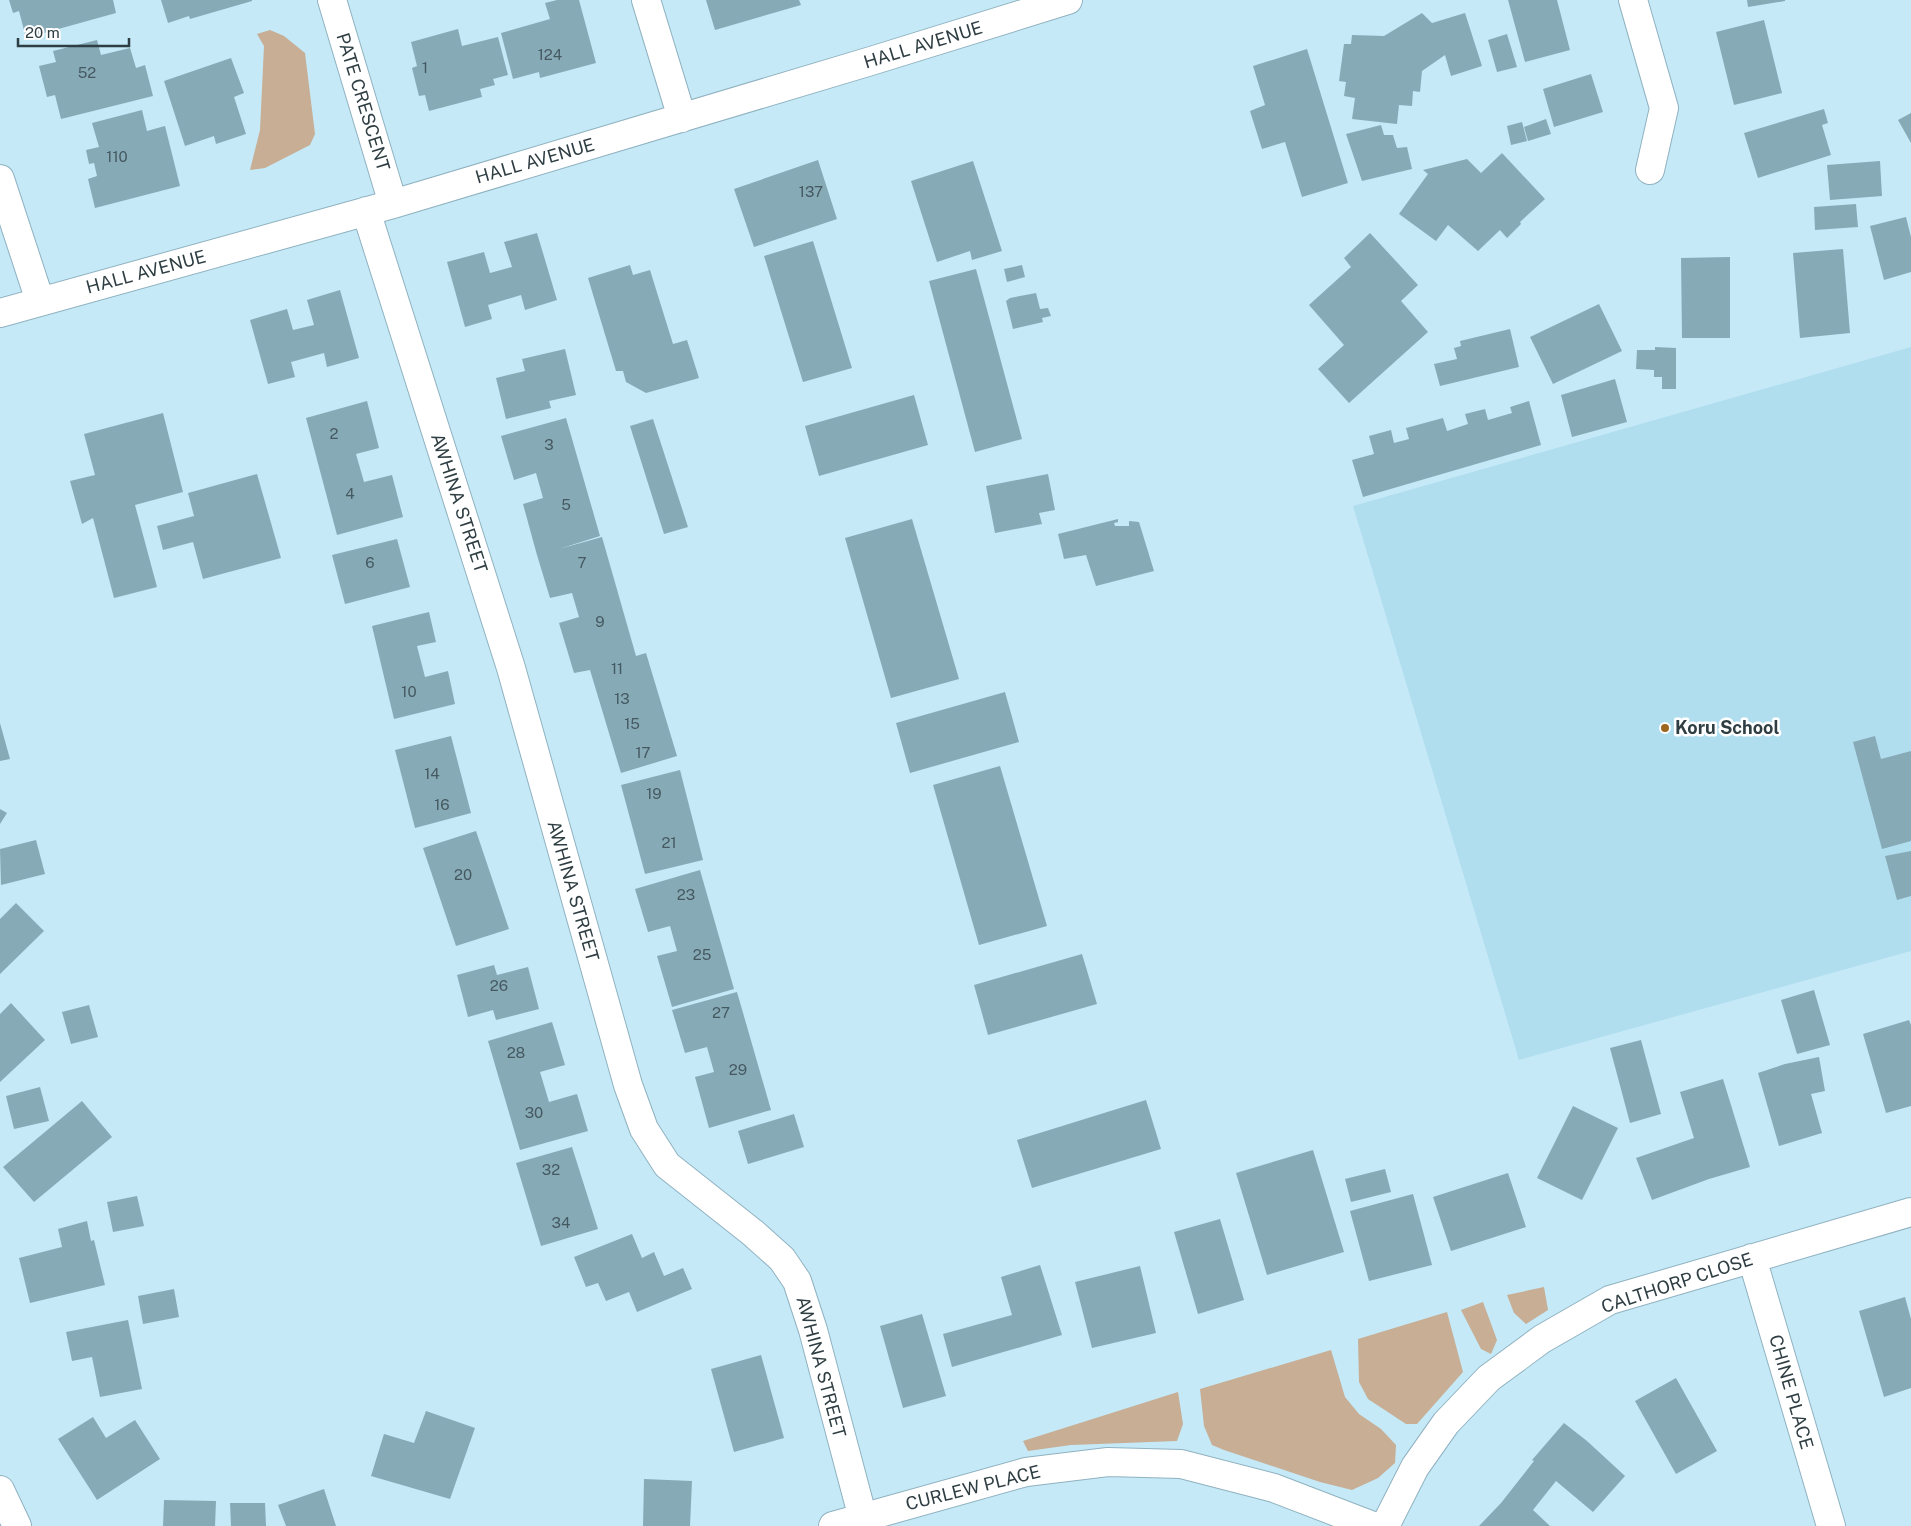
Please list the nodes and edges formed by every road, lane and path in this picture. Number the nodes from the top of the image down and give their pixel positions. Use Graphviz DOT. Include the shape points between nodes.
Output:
graph roads {
  1 [pos="332,0"];
  2 [pos="646,0"];
  3 [pos="1068,0"];
  4 [pos="1633,0"];
  5 [pos="682,118"];
  6 [pos="1650,170"];
  7 [pos="0,179"];
  8 [pos="393,204"];
  9 [pos="366,211"];
  10 [pos="40,301"];
  11 [pos="0,313"];
  12 [pos="1911,1212"];
  13 [pos="1752,1258"];
  14 [pos="0,1490"];
  15 [pos="864,1521"];
  16 [pos="17,1526"];
  17 [pos="833,1526"];
  18 [pos="1374,1526"];
  19 [pos="1385,1526"];
  20 [pos="1831,1526"];
  1 -- 8 [label="street, PATE CRESCENT"];
  2 -- 5 [label="street"];
  3 -- 5 [label="street, HALL AVENUE"];
  4 -- 6 [label="street" via="1664,108"];
  5 -- 8 [label="street, HALL AVENUE"];
  7 -- 10 [label="street"];
  8 -- 9 [label="street, HALL AVENUE"];
  9 -- 10 [label="street, HALL AVENUE"];
  9 -- 15 [label="street, AWHINA STREET" via="511,668 625,1076 644,1129 667,1165 753,1233 782,1259 797,1281"];
  10 -- 11 [label="street, HALL AVENUE"];
  12 -- 13 [label="street, CALTHORP CLOSE"];
  13 -- 19 [label="street, CALTHORP CLOSE" via="1610,1300 1542,1339 1489,1378 1446,1423 1415,1467"];
  13 -- 20 [label="street, CHINE PLACE"];
  14 -- 16 [label="street"];
  15 -- 17 [label="street, CURLEW PLACE"];
  15 -- 18 [label="street, CURLEW PLACE" via="1026,1472 1108,1462 1181,1464 1274,1488"];
}
